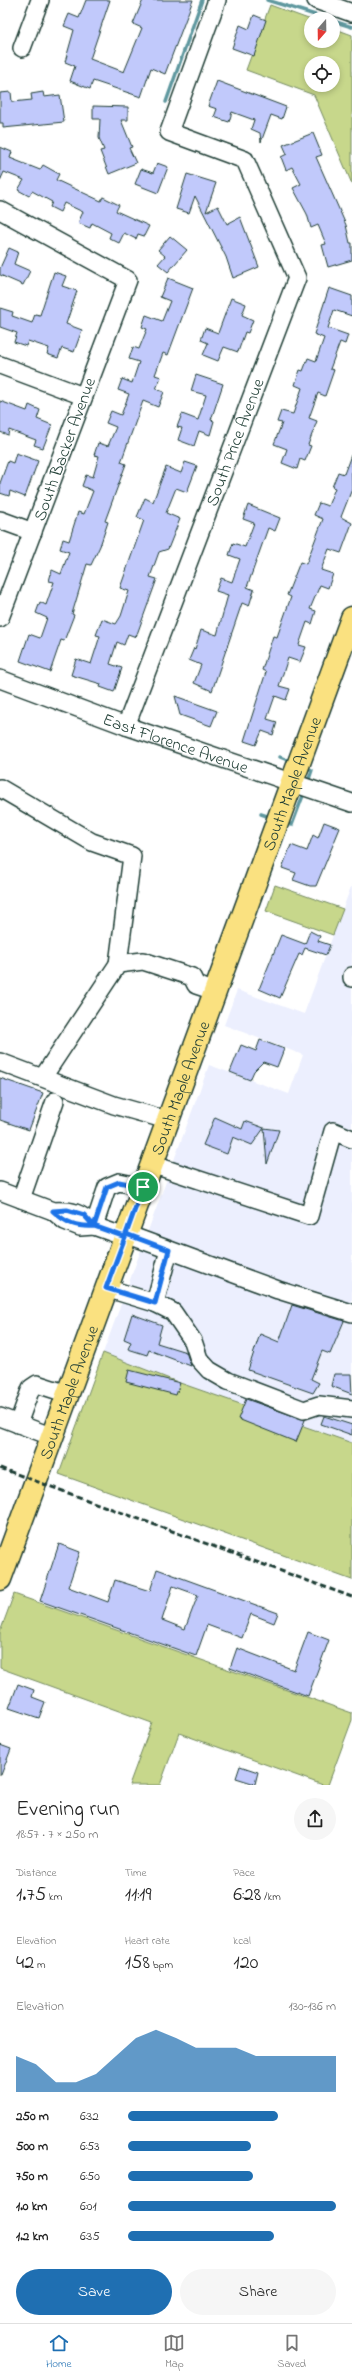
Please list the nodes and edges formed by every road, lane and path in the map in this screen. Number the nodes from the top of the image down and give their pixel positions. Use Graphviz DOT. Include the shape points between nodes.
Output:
graph roads {
  1 [pos="40,0"];
  2 [pos="218,0"];
  3 [pos="316,0"];
  4 [pos="352,13"];
  5 [pos="22,48"];
  6 [pos="0,210"];
  7 [pos="0,365"];
  8 [pos="83,396"];
  9 [pos="0,520"];
  10 [pos="33,532"];
  11 [pos="0,618"];
  12 [pos="352,618"];
  13 [pos="0,679"];
  14 [pos="126,726"];
  15 [pos="292,783"];
  16 [pos="0,788"];
  17 [pos="352,803"];
  18 [pos="126,964"];
  19 [pos="205,988"];
  20 [pos="0,1062"];
  21 [pos="43,1077"];
  22 [pos="55,1101"];
  23 [pos="167,1120"];
  24 [pos="352,1139"];
  25 [pos="151,1164"];
  26 [pos="143,1187"];
  27 [pos="0,1191"];
  28 [pos="21,1199"];
  29 [pos="94,1226"];
  30 [pos="126,1235"];
  31 [pos="169,1250"];
  32 [pos="106,1288"];
  33 [pos="155,1303"];
  34 [pos="352,1313"];
  35 [pos="68,1394"];
  36 [pos="352,1409"];
  37 [pos="0,1417"];
  38 [pos="18,1424"];
  39 [pos="53,1437"];
  40 [pos="0,1580"];
  1 -- 5 [label="street"];
  2 -- 14 [label="street, South Price Avenue" via="169,132 245,160 297,278"];
  3 -- 4 [label="street"];
  6 -- 8 [label="street, South Backer Avenue" via="128,280"];
  7 -- 8 [label="street"];
  8 -- 10 [label="street, South Backer Avenue"];
  9 -- 10 [label="street"];
  10 -- 11 [label="street, South Backer Avenue"];
  12 -- 15 [label="main road, South Maple Avenue"];
  13 -- 14 [label="street, East Florence Avenue"];
  14 -- 15 [label="street, East Florence Avenue"];
  15 -- 17 [label="street, East Florence Avenue"];
  15 -- 19 [label="main road, South Maple Avenue"];
  16 -- 18 [label="street" via="92,842 132,856"];
  18 -- 19 [label="street" via="168,982 189,988"];
  18 -- 21 [label="street"];
  19 -- 23 [label="main road, South Maple Avenue"];
  20 -- 21 [label="street"];
  21 -- 23 [label="street" via="114,1105"];
  22 -- 28 [label="street"];
  23 -- 25 [label="main road, South Maple Avenue"];
  24 -- 25 [label="street" via="333,1132 309,1216"];
  25 -- 26 [label="main road, South Maple Avenue"];
  26 -- 29 [label="street" via="119,1182 107,1187"];
  26 -- 30 [label="main road, South Maple Avenue"];
  27 -- 28 [label="street"];
  28 -- 29 [label="street" via="53,1211 67,1210 84,1215"];
  29 -- 30 [label="street"];
  30 -- 31 [label="street"];
  30 -- 32 [label="main road, South Maple Avenue"];
  31 -- 33 [label="street"];
  31 -- 34 [label="street" via="278,1290"];
  32 -- 33 [label="street"];
  32 -- 35 [label="main road, South Maple Avenue"];
  33 -- 36 [label="street" via="173,1312 193,1341 199,1359 209,1370 228,1381 304,1410 319,1405"];
  35 -- 38 [label="street" via="37,1384 31,1388"];
  35 -- 39 [label="main road, South Maple Avenue"];
  37 -- 38 [label="street"];
  38 -- 39 [label="street"];
  39 -- 40 [label="main road, South Maple Avenue"];
}
